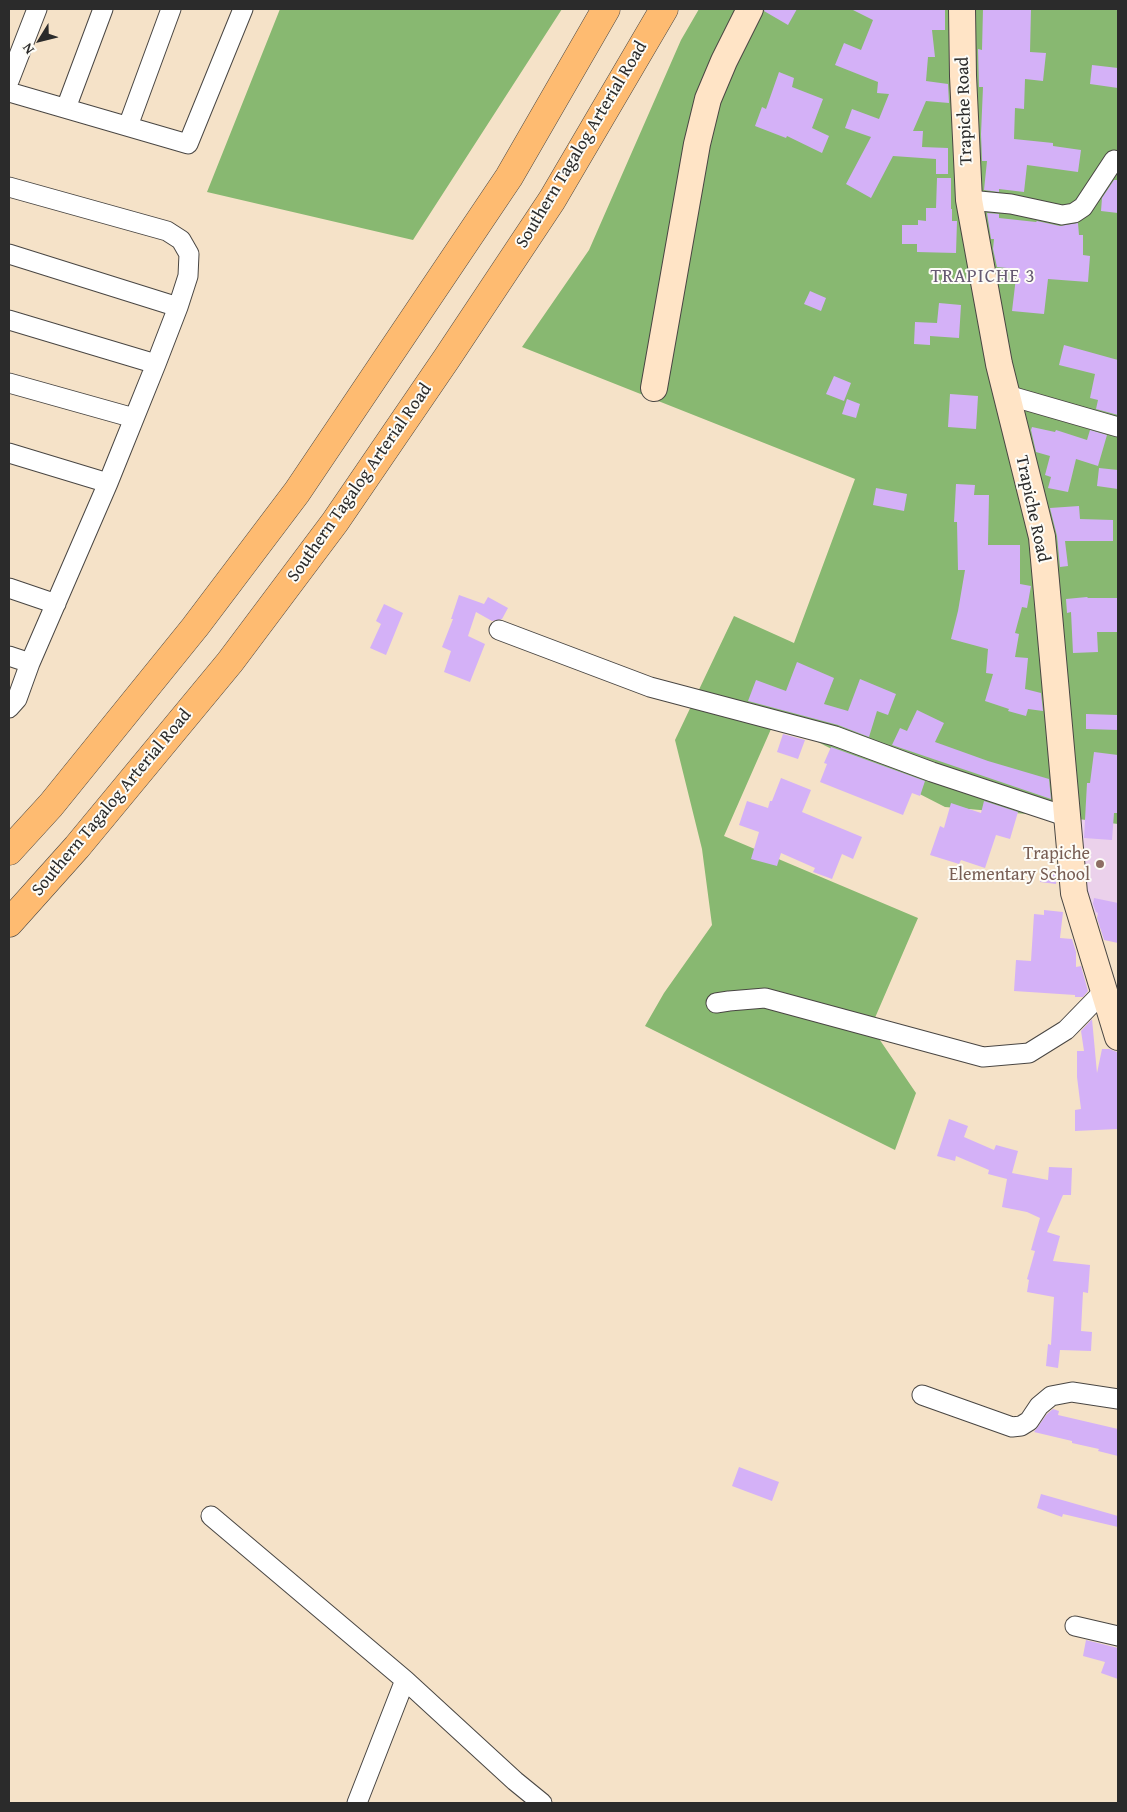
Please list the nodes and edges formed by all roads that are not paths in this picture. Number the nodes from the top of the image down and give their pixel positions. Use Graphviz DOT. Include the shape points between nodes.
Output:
graph roads {
  1 [pos="37,9"];
  2 [pos="103,9"];
  3 [pos="171,9"];
  4 [pos="606,9"];
  5 [pos="664,9"];
  6 [pos="750,9"];
  7 [pos="962,9"];
  8 [pos="237,11"];
  9 [pos="9,81"];
  10 [pos="9,92"];
  11 [pos="66,108"];
  12 [pos="128,126"];
  13 [pos="1114,160"];
  14 [pos="9,187"];
  15 [pos="969,200"];
  16 [pos="9,254"];
  17 [pos="178,307"];
  18 [pos="9,320"];
  19 [pos="156,364"];
  20 [pos="9,383"];
  21 [pos="654,388"];
  22 [pos="1007,395"];
  23 [pos="134,418"];
  24 [pos="1118,428"];
  25 [pos="9,453"];
  26 [pos="108,483"];
  27 [pos="9,588"];
  28 [pos="56,604"];
  29 [pos="499,630"];
  30 [pos="9,656"];
  31 [pos="30,663"];
  32 [pos="9,708"];
  33 [pos="1068,817"];
  34 [pos="9,851"];
  35 [pos="9,923"];
  36 [pos="1104,991"];
  37 [pos="716,1003"];
  38 [pos="1118,1037"];
  39 [pos="922,1395"];
  40 [pos="1118,1399"];
  41 [pos="211,1516"];
  42 [pos="1075,1626"];
  43 [pos="1118,1636"];
  44 [pos="405,1680"];
  45 [pos="357,1803"];
  46 [pos="542,1803"];
  1 -- 9 [label="street"];
  2 -- 11 [label="street"];
  3 -- 12 [label="street"];
  4 -- 34 [label="highway" via="509,177 297,492 196,627 51,805"];
  5 -- 35 [label="highway, Southern Tagalog Arterial Road" via="552,200 335,522 230,662 78,847"];
  6 -- 21 [label="street" via="708,99"];
  7 -- 15 [label="street, Trapiche Road"];
  8 -- 12 [label="street" via="188,144"];
  10 -- 11 [label="street"];
  11 -- 12 [label="street"];
  13 -- 15 [label="street" via="1083,207 1074,212 1062,215 1011,204"];
  14 -- 17 [label="street" via="167,232 181,240 189,254 188,276"];
  15 -- 22 [label="street, Trapiche Road"];
  16 -- 17 [label="street"];
  17 -- 19 [label="street"];
  18 -- 19 [label="street"];
  19 -- 23 [label="street"];
  20 -- 23 [label="street"];
  22 -- 24 [label="street"];
  22 -- 33 [label="street, Trapiche Road" via="1042,537"];
  23 -- 26 [label="street"];
  25 -- 26 [label="street"];
  26 -- 28 [label="street"];
  27 -- 28 [label="street"];
  28 -- 31 [label="street"];
  29 -- 33 [label="street" via="650,687 835,736"];
  30 -- 31 [label="street"];
  31 -- 32 [label="street" via="17,699"];
  33 -- 36 [label="street, Trapiche Road" via="1074,893"];
  36 -- 37 [label="street" via="1066,1030 1028,1053 983,1057 764,998"];
  36 -- 38 [label="street, Trapiche Road"];
  39 -- 40 [label="street" via="1012,1427 1029,1421 1051,1396 1072,1392"];
  41 -- 44 [label="street"];
  42 -- 43 [label="street"];
  44 -- 45 [label="street"];
  44 -- 46 [label="street"];
}
